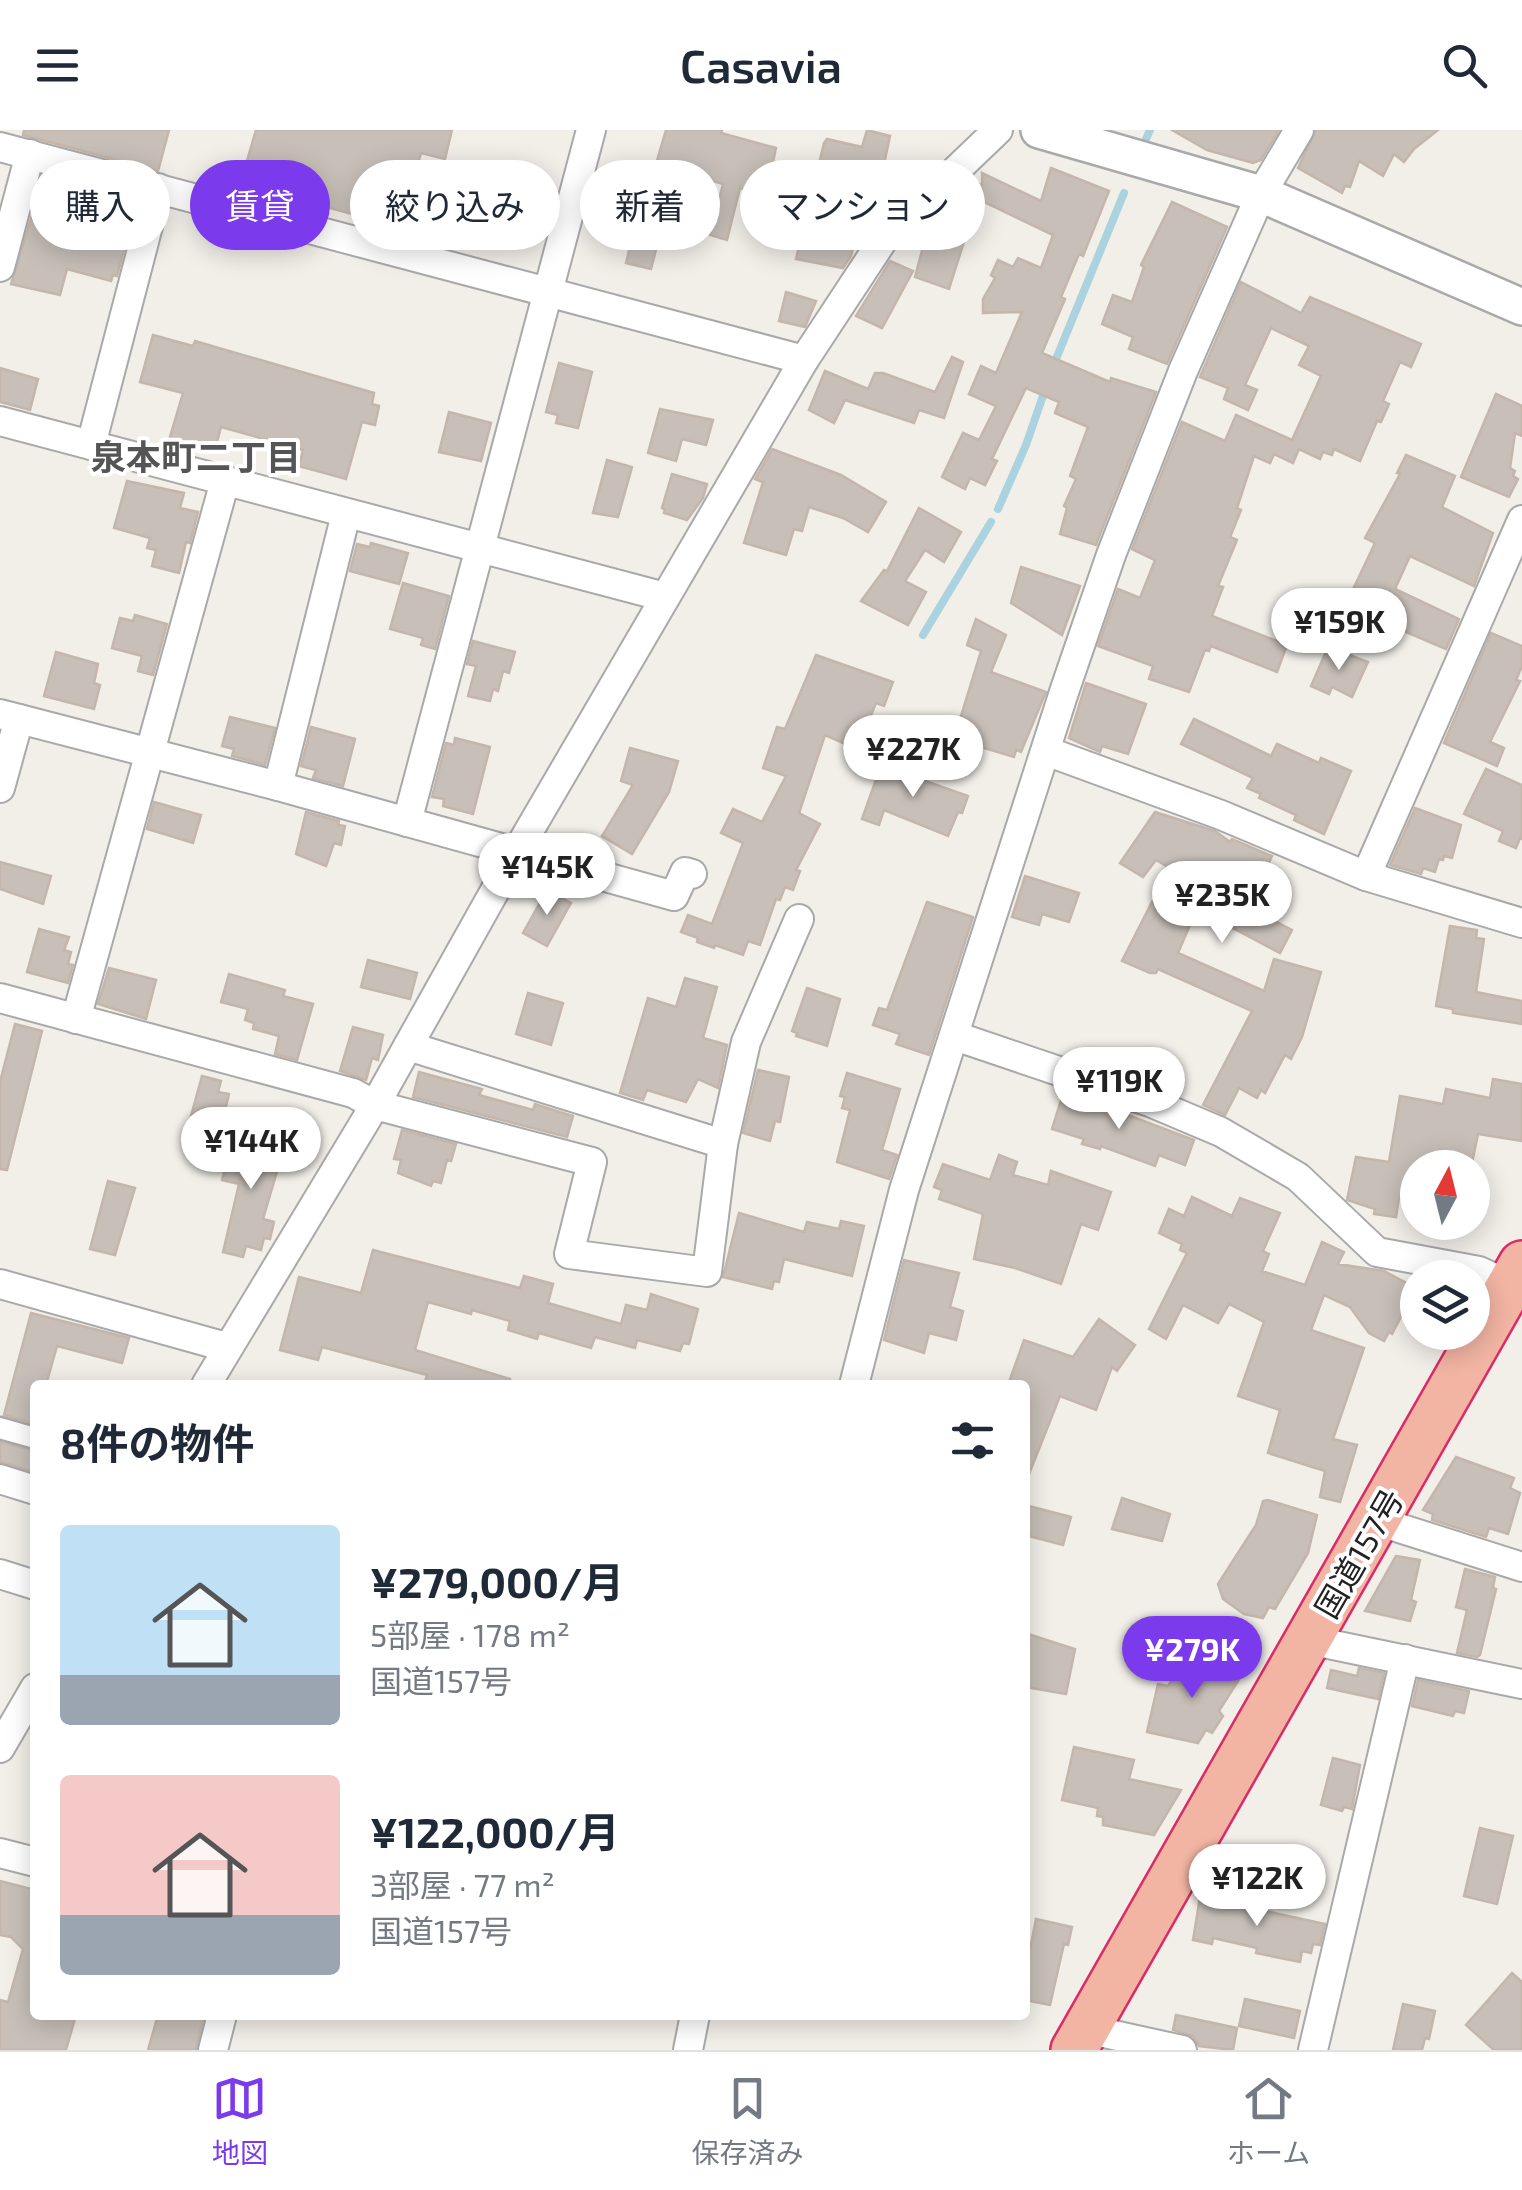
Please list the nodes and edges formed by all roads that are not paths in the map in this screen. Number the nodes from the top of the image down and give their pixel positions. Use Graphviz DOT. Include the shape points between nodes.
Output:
graph roads {
  1 [pos="591,130"];
  2 [pos="998,130"];
  3 [pos="1039,130"];
  4 [pos="1299,130"];
  5 [pos="0,146"];
  6 [pos="30,154"];
  7 [pos="53,160"];
  8 [pos="170,191"];
  9 [pos="1260,194"];
  10 [pos="142,250"];
  11 [pos="0,268"];
  12 [pos="549,291"];
  13 [pos="1522,307"];
  14 [pos="804,360"];
  15 [pos="0,421"];
  16 [pos="91,445"];
  17 [pos="224,481"];
  18 [pos="346,514"];
  19 [pos="1522,520"];
  20 [pos="480,550"];
  21 [pos="665,598"];
  22 [pos="9,717"];
  23 [pos="1046,752"];
  24 [pos="151,754"];
  25 [pos="278,786"];
  26 [pos="0,788"];
  27 [pos="407,822"];
  28 [pos="516,853"];
  29 [pos="692,874"];
  30 [pos="1366,876"];
  31 [pos="798,918"];
  32 [pos="1522,923"];
  33 [pos="0,998"];
  34 [pos="76,1018"];
  35 [pos="954,1036"];
  36 [pos="408,1046"];
  37 [pos="375,1105"];
  38 [pos="723,1144"];
  39 [pos="1516,1274"];
  40 [pos="0,1284"];
  41 [pos="226,1347"];
  42 [pos="209,1380"];
  43 [pos="855,1380"];
  44 [pos="0,1428"];
  45 [pos="30,1437"];
  46 [pos="0,1479"];
  47 [pos="30,1488"];
  48 [pos="1377,1522"];
  49 [pos="1522,1566"];
  50 [pos="0,1574"];
  51 [pos="30,1583"];
  52 [pos="1309,1640"];
  53 [pos="1405,1659"];
  54 [pos="1522,1684"];
  55 [pos="30,1697"];
  56 [pos="0,1748"];
  57 [pos="0,1853"];
  58 [pos="30,1861"];
  59 [pos="221,2020"];
  60 [pos="694,2020"];
  61 [pos="1080,2040"];
  62 [pos="214,2050"];
  63 [pos="688,2050"];
  64 [pos="1182,2050"];
  65 [pos="1312,2050"];
  1 -- 12 [label="street"];
  2 -- 14 [label="street" via="883,240"];
  3 -- 9 [label="street"];
  4 -- 9 [label="street"];
  5 -- 6 [label="street"];
  6 -- 7 [label="street"];
  6 -- 11 [label="street"];
  8 -- 12 [label="street"];
  9 -- 13 [label="street"];
  9 -- 23 [label="street" via="1112,556"];
  10 -- 16 [label="street"];
  12 -- 14 [label="street"];
  12 -- 20 [label="street"];
  14 -- 21 [label="street"];
  15 -- 16 [label="street"];
  16 -- 17 [label="street"];
  17 -- 18 [label="street"];
  17 -- 24 [label="street"];
  18 -- 20 [label="street"];
  18 -- 25 [label="street"];
  19 -- 30 [label="street"];
  20 -- 21 [label="street"];
  20 -- 27 [label="street"];
  21 -- 28 [label="street"];
  22 -- 24 [label="street"];
  22 -- 26 [label="street"];
  23 -- 30 [label="street"];
  23 -- 35 [label="street"];
  24 -- 25 [label="street"];
  24 -- 34 [label="street"];
  25 -- 27 [label="street"];
  27 -- 28 [label="street"];
  28 -- 29 [label="street" via="674,896 685,872"];
  28 -- 36 [label="street"];
  30 -- 32 [label="street"];
  31 -- 38 [label="street" via="746,1042"];
  33 -- 34 [label="street"];
  34 -- 37 [label="street" via="354,1093"];
  35 -- 39 [label="street" via="1221,1132 1298,1177 1377,1252"];
  35 -- 43 [label="street" via="904,1190"];
  36 -- 37 [label="street"];
  36 -- 38 [label="street"];
  37 -- 38 [label="street" via="592,1162 568,1254 707,1272"];
  37 -- 41 [label="street"];
  39 -- 48 [label="highway, 国道157号"];
  40 -- 41 [label="street"];
  41 -- 42 [label="street"];
  44 -- 45 [label="street"];
  46 -- 47 [label="street"];
  48 -- 49 [label="street"];
  48 -- 52 [label="highway, 国道157号"];
  50 -- 51 [label="street"];
  52 -- 53 [label="street"];
  52 -- 61 [label="highway, 国道157号"];
  53 -- 54 [label="street"];
  53 -- 65 [label="street"];
  55 -- 56 [label="street"];
  57 -- 58 [label="street"];
  59 -- 62 [label="street"];
  60 -- 63 [label="street"];
  61 -- 64 [label="street"];
}
